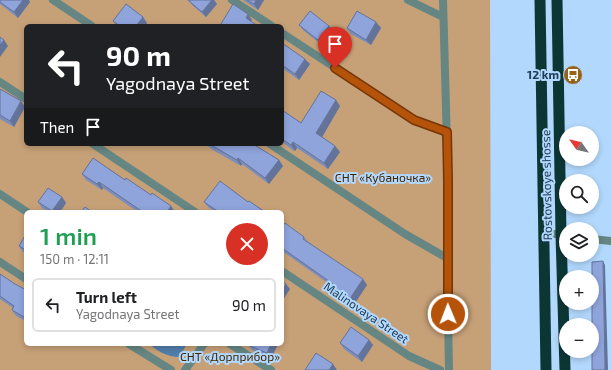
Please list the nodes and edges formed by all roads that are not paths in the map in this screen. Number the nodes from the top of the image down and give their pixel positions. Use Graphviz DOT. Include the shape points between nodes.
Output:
graph roads {
  1 [pos="53,0"];
  2 [pos="232,0"];
  3 [pos="408,0"];
  4 [pos="443,0"];
  5 [pos="540,0"];
  6 [pos="557,0"];
  7 [pos="443,17"];
  8 [pos="89,24"];
  9 [pos="269,24"];
  10 [pos="284,34"];
  11 [pos="0,82"];
  12 [pos="24,98"];
  13 [pos="447,132"];
  14 [pos="96,146"];
  15 [pos="273,146"];
  16 [pos="0,194"];
  17 [pos="24,210"];
  18 [pos="191,210"];
  19 [pos="563,222"];
  20 [pos="544,234"];
  21 [pos="559,234"];
  22 [pos="599,239"];
  23 [pos="611,242"];
  24 [pos="447,258"];
  25 [pos="0,262"];
  26 [pos="563,262"];
  27 [pos="284,272"];
  28 [pos="24,278"];
  29 [pos="132,346"];
  30 [pos="203,346"];
  31 [pos="233,346"];
  32 [pos="171,370"];
  33 [pos="185,370"];
  34 [pos="271,370"];
  35 [pos="440,370"];
  36 [pos="448,370"];
  37 [pos="546,370"];
  38 [pos="564,370"];
  1 -- 8 [label="street"];
  2 -- 9 [label="street"];
  3 -- 7 [label="street"];
  4 -- 7 [label="street"];
  5 -- 20 [label="highway, Rostovskoye shosse"];
  6 -- 19 [label="highway, Rostovskoye shosse"];
  7 -- 13 [label="street"];
  10 -- 13 [label="street" via="414,120"];
  11 -- 12 [label="street"];
  13 -- 24 [label="street"];
  14 -- 18 [label="street"];
  15 -- 24 [label="street" via="405,234"];
  16 -- 17 [label="street"];
  20 -- 21 [label="street"];
  20 -- 37 [label="highway, Rostovskoye shosse"];
  22 -- 23 [label="street"];
  24 -- 36 [label="street"];
  25 -- 28 [label="street"];
  26 -- 38 [label="highway, Rostovskoye shosse"];
  27 -- 35 [label="street, Malinovaya Street" via="409,356"];
  29 -- 32 [label="street"];
  30 -- 33 [label="street"];
  31 -- 34 [label="street"];
}
